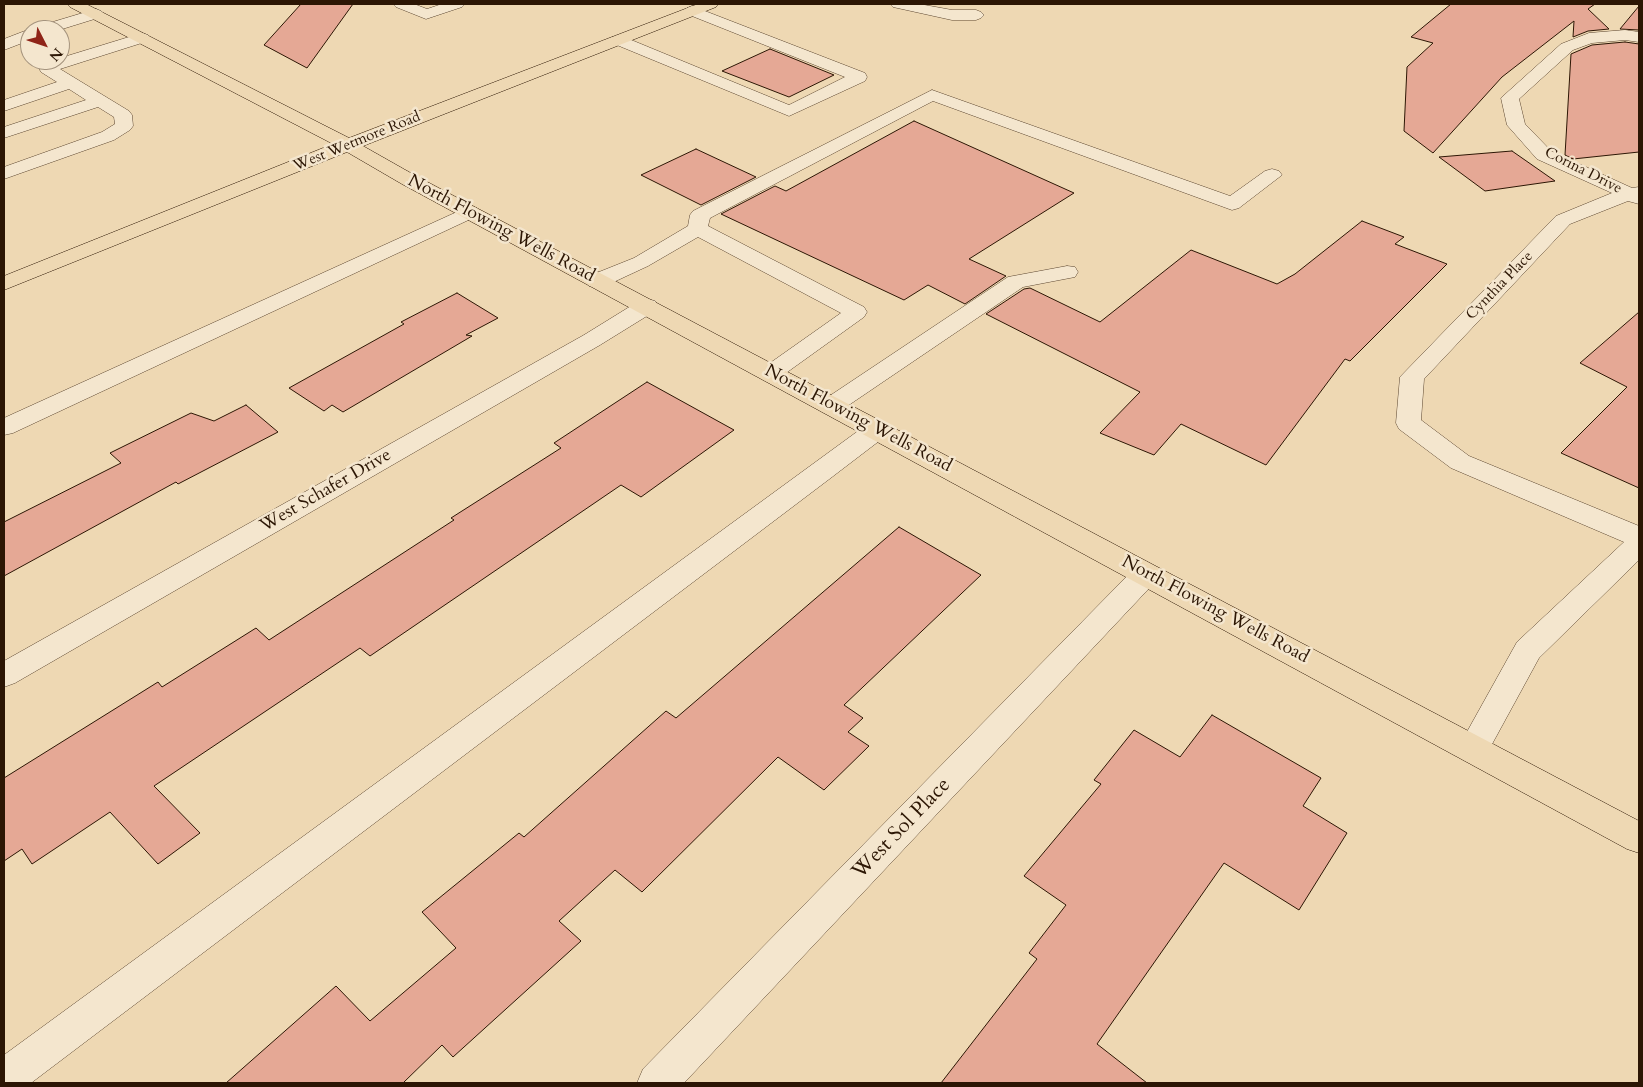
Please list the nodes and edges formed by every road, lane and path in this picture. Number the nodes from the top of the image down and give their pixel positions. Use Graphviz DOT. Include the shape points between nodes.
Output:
graph roads {
  1 [pos="76,4"];
  2 [pos="401,4"];
  3 [pos="457,4"];
  4 [pos="711,4"];
  5 [pos="898,4"];
  6 [pos="692,11"];
  7 [pos="96,14"];
  8 [pos="976,15"];
  9 [pos="70,22"];
  10 [pos="4,27"];
  11 [pos="20,33"];
  12 [pos="20,37"];
  13 [pos="1639,37"];
  14 [pos="142,38"];
  15 [pos="618,40"];
  16 [pos="4,45"];
  17 [pos="70,83"];
  18 [pos="99,101"];
  19 [pos="4,106"];
  20 [pos="4,133"];
  21 [pos="348,145"];
  22 [pos="4,173"];
  23 [pos="1272,175"];
  24 [pos="1636,195"];
  25 [pos="470,212"];
  26 [pos="698,229"];
  27 [pos="1066,272"];
  28 [pos="597,280"];
  29 [pos="4,284"];
  30 [pos="647,306"];
  31 [pos="771,373"];
  32 [pos="831,406"];
  33 [pos="4,426"];
  34 [pos="878,429"];
  35 [pos="1639,537"];
  36 [pos="1639,544"];
  37 [pos="1146,574"];
  38 [pos="4,675"];
  39 [pos="1474,748"];
  40 [pos="1639,838"];
  41 [pos="4,1079"];
  42 [pos="657,1083"];
  1 -- 7 [label="main road, North Flowing Wells Road"];
  2 -- 3 [label="street" via="426,14"];
  4 -- 6 [label="main road, West Wetmore Road"];
  5 -- 8 [label="street" via="952,16"];
  6 -- 15 [label="main road, West Wetmore Road"];
  6 -- 15 [label="street" via="859,77 789,111"];
  7 -- 9 [label="street"];
  7 -- 14 [label="main road, North Flowing Wells Road"];
  10 -- 11 [label="street"];
  12 -- 16 [label="street"];
  13 -- 24 [label="street, Corina Drive" via="1589,38 1567,47 1510,98 1516,125 1544,154"];
  14 -- 17 [label="street" via="47,68"];
  14 -- 21 [label="main road, North Flowing Wells Road"];
  15 -- 21 [label="main road, West Wetmore Road"];
  17 -- 18 [label="street"];
  17 -- 19 [label="street"];
  18 -- 20 [label="street"];
  18 -- 22 [label="street" via="123,115 124,126 108,136"];
  21 -- 25 [label="main road, North Flowing Wells Road"];
  21 -- 29 [label="main road, West Wetmore Road"];
  23 -- 26 [label="street" via="1232,204 932,95 700,216"];
  24 -- 35 [label="street, Cynthia Place" via="1563,220 1412,377 1408,423 1460,462"];
  25 -- 28 [label="main road, North Flowing Wells Road"];
  25 -- 33 [label="street"];
  26 -- 28 [label="street" via="641,262"];
  26 -- 31 [label="street" via="856,312"];
  27 -- 32 [label="street" via="1016,282"];
  28 -- 30 [label="main road, North Flowing Wells Road"];
  30 -- 31 [label="main road, North Flowing Wells Road"];
  30 -- 38 [label="street, West Schafer Drive"];
  31 -- 32 [label="main road, North Flowing Wells Road"];
  32 -- 34 [label="main road, North Flowing Wells Road"];
  34 -- 37 [label="main road, North Flowing Wells Road"];
  34 -- 41 [label="street"];
  36 -- 39 [label="street" via="1528,650"];
  37 -- 39 [label="main road, North Flowing Wells Road"];
  37 -- 42 [label="street, West Sol Place"];
  39 -- 40 [label="main road, North Flowing Wells Road"];
}
